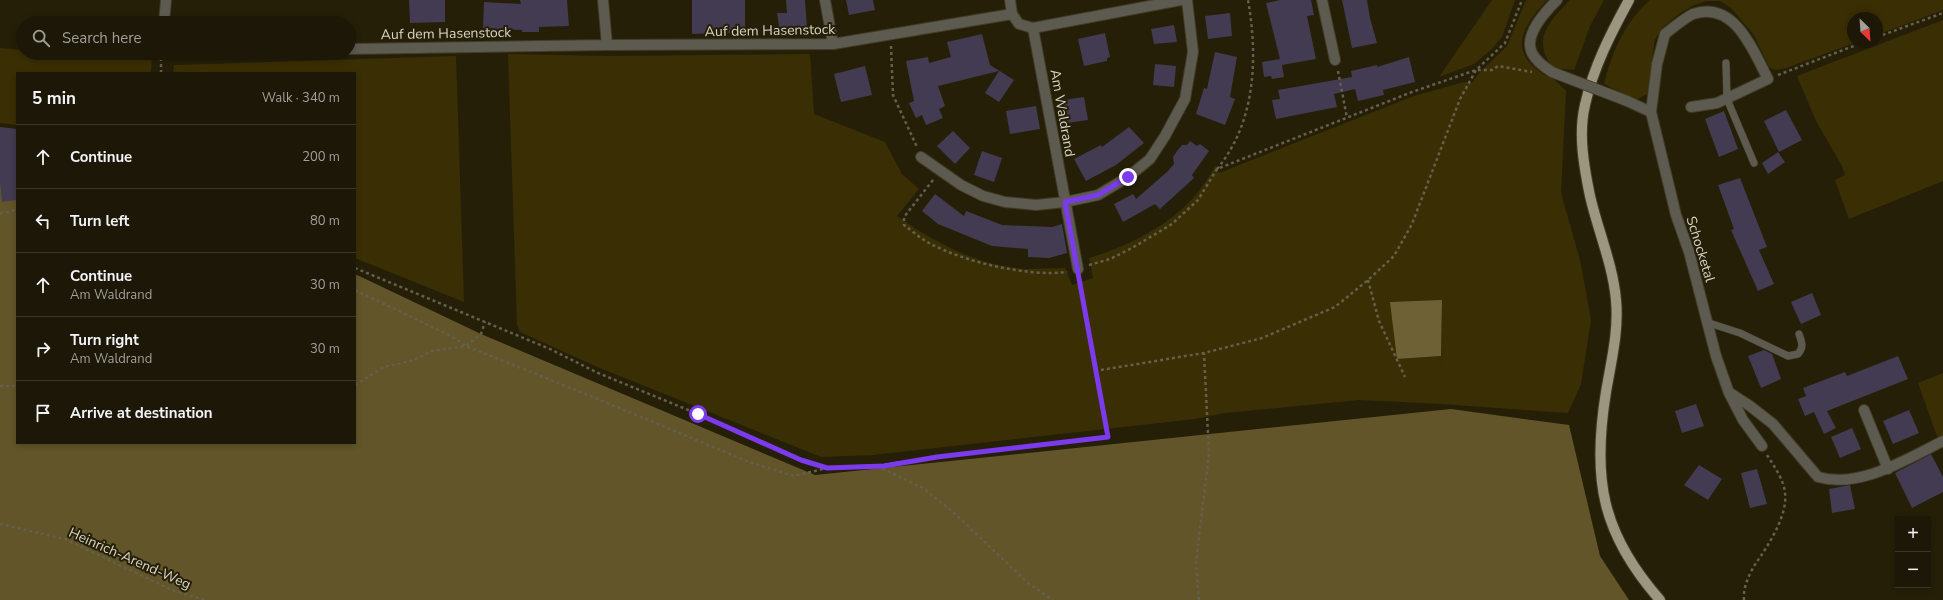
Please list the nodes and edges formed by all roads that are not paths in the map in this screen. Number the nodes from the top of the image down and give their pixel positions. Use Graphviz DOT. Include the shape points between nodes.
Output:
graph roads {
  1 [pos="166,0"];
  2 [pos="603,0"];
  3 [pos="825,0"];
  4 [pos="1010,0"];
  5 [pos="1181,0"];
  6 [pos="1187,0"];
  7 [pos="1322,0"];
  8 [pos="1557,0"];
  9 [pos="1629,0"];
  10 [pos="1012,14"];
  11 [pos="165,16"];
  12 [pos="1033,28"];
  13 [pos="833,44"];
  14 [pos="607,45"];
  15 [pos="356,49"];
  16 [pos="1335,60"];
  17 [pos="1726,63"];
  18 [pos="1727,99"];
  19 [pos="1692,107"];
  20 [pos="1651,112"];
  21 [pos="921,157"];
  22 [pos="1754,163"];
  23 [pos="1065,202"];
  24 [pos="1078,269"];
  25 [pos="1706,322"];
  26 [pos="1799,334"];
  27 [pos="1729,393"];
  28 [pos="1864,410"];
  29 [pos="1943,441"];
  30 [pos="1762,446"];
  31 [pos="1888,469"];
  32 [pos="1660,600"];
  1 -- 11 [label="street"];
  2 -- 14 [label="street"];
  3 -- 13 [label="street"];
  4 -- 10 [label="street"];
  5 -- 12 [label="street"];
  6 -- 23 [label="street" via="1193,52 1185,99 1165,136 1150,159 1128,177 1098,195"];
  7 -- 16 [label="street"];
  8 -- 20 [label="street, bridge" via="1542,15 1534,28 1531,52 1539,63 1552,72"];
  9 -- 32 [label="main road" via="1612,32 1584,106 1582,147 1590,196 1609,260 1616,301 1616,336 1600,434 1600,471 1607,510 1623,550 1643,581"];
  10 -- 12 [label="street" via="1019,24"];
  10 -- 13 [label="street, Auf dem Hasenstock"];
  12 -- 23 [label="street, Am Waldrand"];
  13 -- 14 [label="street, Auf dem Hasenstock"];
  14 -- 15 [label="street, Auf dem Hasenstock"];
  17 -- 18 [label="lane"];
  18 -- 19 [label="street"];
  18 -- 20 [label="street, Schocketal" via="1768,79 1742,29 1728,15 1711,11 1694,14 1665,34"];
  18 -- 22 [label="lane"];
  20 -- 25 [label="street, Schocketal"];
  21 -- 23 [label="street" via="961,185 983,196 1005,202 1036,205"];
  23 -- 24 [label="street, Am Waldrand"];
  25 -- 26 [label="lane" via="1740,333 1788,356 1798,354 1802,349"];
  25 -- 27 [label="street, Schocketal"];
  27 -- 30 [label="street, Schocketal" via="1743,420"];
  27 -- 31 [label="street" via="1773,424 1818,477 1829,480 1842,479"];
  28 -- 31 [label="street"];
  29 -- 31 [label="street"];
}
